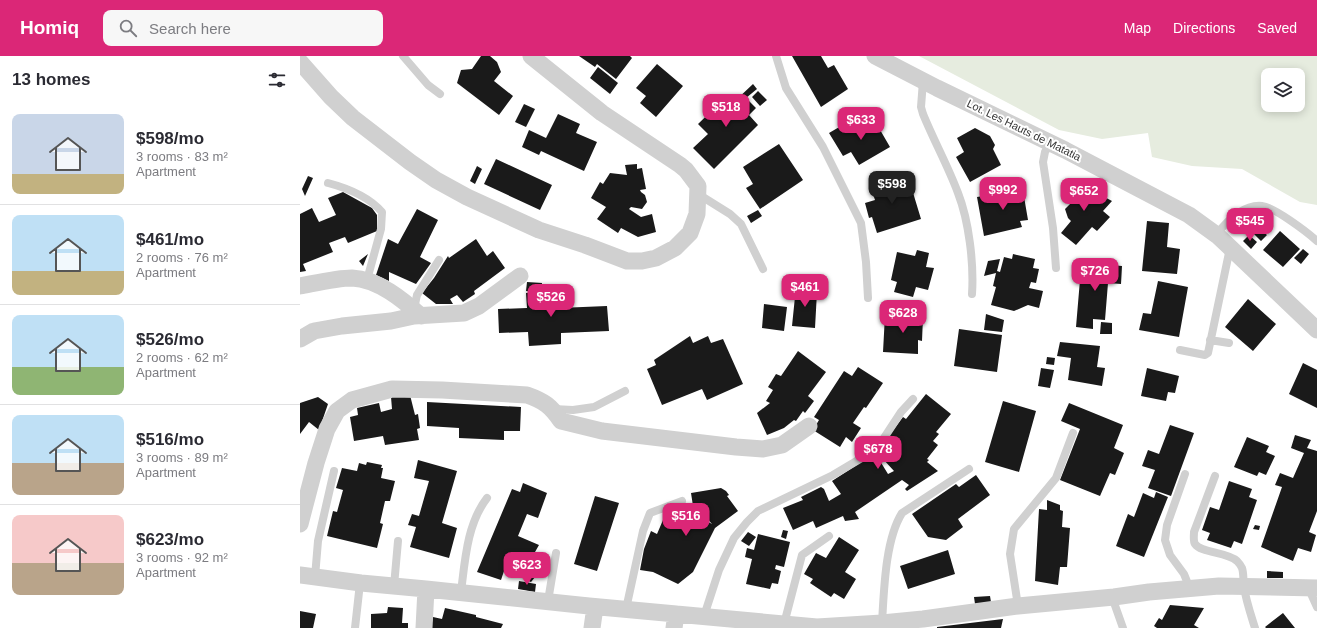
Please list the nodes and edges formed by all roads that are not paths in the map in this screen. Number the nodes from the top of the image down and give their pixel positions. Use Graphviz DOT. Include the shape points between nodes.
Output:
graph roads {
  1 [pos="403,56"];
  2 [pos="531,56"];
  3 [pos="776,56"];
  4 [pos="875,56"];
  5 [pos="300,62"];
  6 [pos="924,81"];
  7 [pos="440,94"];
  8 [pos="1050,143"];
  9 [pos="328,183"];
  10 [pos="698,194"];
  11 [pos="1216,235"];
  12 [pos="1314,236"];
  13 [pos="1317,241"];
  14 [pos="1230,248"];
  15 [pos="439,260"];
  16 [pos="1056,268"];
  17 [pos="763,269"];
  18 [pos="520,276"];
  19 [pos="366,280"];
  20 [pos="300,286"];
  21 [pos="972,294"];
  22 [pos="868,298"];
  23 [pos="418,312"];
  24 [pos="1317,330"];
  25 [pos="300,339"];
  26 [pos="1210,340"];
  27 [pos="1230,343"];
  28 [pos="1180,350"];
  29 [pos="625,391"];
  30 [pos="913,399"];
  31 [pos="554,409"];
  32 [pos="809,426"];
  33 [pos="1074,433"];
  34 [pos="969,469"];
  35 [pos="334,471"];
  36 [pos="1185,474"];
  37 [pos="1215,476"];
  38 [pos="487,498"];
  39 [pos="682,501"];
  40 [pos="300,524"];
  41 [pos="829,536"];
  42 [pos="398,541"];
  43 [pos="556,553"];
  44 [pos="307,576"];
  45 [pos="360,583"];
  46 [pos="394,586"];
  47 [pos="1244,586"];
  48 [pos="426,588"];
  49 [pos="1312,588"];
  50 [pos="1190,589"];
  51 [pos="461,592"];
  52 [pos="1112,597"];
  53 [pos="548,601"];
  54 [pos="595,606"];
  55 [pos="1018,606"];
  56 [pos="1317,607"];
  57 [pos="626,609"];
  58 [pos="704,616"];
  59 [pos="675,621"];
  60 [pos="882,623"];
  61 [pos="927,623"];
  62 [pos="786,626"];
  63 [pos="355,628"];
  64 [pos="424,628"];
  65 [pos="592,628"];
  66 [pos="1123,628"];
  67 [pos="1255,628"];
  1 -- 7 [label="lane" via="428,85"];
  2 -- 10 [label="street" via="602,113 680,165 698,186"];
  3 -- 22 [label="lane" via="786,88 823,147 861,223"];
  4 -- 6 [label="street, Lot. Les Hauts de Matatia"];
  5 -- 10 [label="street" via="353,118 436,180 539,230 627,261 656,258 675,248 690,233 697,214"];
  6 -- 8 [label="street, Lot. Les Hauts de Matatia"];
  6 -- 21 [label="lane" via="922,114 958,193 966,224 973,278"];
  8 -- 11 [label="street, Lot. Les Hauts de Matatia" via="1189,215"];
  8 -- 16 [label="lane" via="1043,162"];
  9 -- 19 [label="lane" via="341,186 375,203 382,212 381,229"];
  10 -- 17 [label="lane" via="741,224"];
  11 -- 12 [label="lane" via="1237,213 1252,206 1263,206 1274,210"];
  11 -- 14 [label="street, Lot. Les Hauts de Matatia"];
  12 -- 13 [label="lane"];
  14 -- 24 [label="street, Lot. Les Hauts de Matatia"];
  14 -- 26 [label="lane"];
  15 -- 23 [label="lane" via="418,295"];
  18 -- 23 [label="street" via="479,306 464,313"];
  19 -- 20 [label="street" via="352,278"];
  19 -- 23 [label="street" via="400,297"];
  23 -- 25 [label="street" via="414,316 391,321 314,331"];
  26 -- 27 [label="lane"];
  26 -- 28 [label="lane" via="1208,353 1204,355"];
  29 -- 31 [label="lane" via="594,407"];
  30 -- 58 [label="lane" via="880,444 870,453 833,475 758,511 747,522 734,538 719,570"];
  31 -- 32 [label="street" via="561,421 602,431 763,449 782,445"];
  31 -- 40 [label="street" via="541,400 527,395 442,390 392,389 352,400 337,411 327,429"];
  33 -- 55 [label="lane" via="1056,478 1014,529 1010,554"];
  34 -- 60 [label="lane" via="902,513 898,520 889,553"];
  35 -- 44 [label="lane"];
  36 -- 50 [label="lane" via="1167,525 1165,540 1170,555 1184,574"];
  37 -- 47 [label="lane" via="1194,532 1195,544 1199,548 1235,559 1243,569"];
  38 -- 51 [label="lane" via="479,508 474,522 467,548"];
  39 -- 57 [label="lane" via="650,513"];
  41 -- 62 [label="lane" via="802,556"];
  42 -- 46 [label="lane"];
  43 -- 53 [label="lane"];
  44 -- 45 [label="street"];
  45 -- 46 [label="street"];
  45 -- 63 [label="lane"];
  46 -- 48 [label="street"];
  47 -- 49 [label="street"];
  47 -- 50 [label="street"];
  47 -- 67 [label="lane"];
  48 -- 51 [label="street"];
  48 -- 64 [label="street"];
  49 -- 56 [label="lane"];
  50 -- 52 [label="street"];
  51 -- 53 [label="street"];
  52 -- 55 [label="street"];
  52 -- 66 [label="lane"];
  53 -- 54 [label="street"];
  54 -- 57 [label="street"];
  54 -- 65 [label="street"];
  55 -- 61 [label="street"];
  57 -- 59 [label="street"];
  58 -- 59 [label="street"];
  58 -- 62 [label="street"];
  60 -- 61 [label="street"];
  60 -- 62 [label="street"];
}
